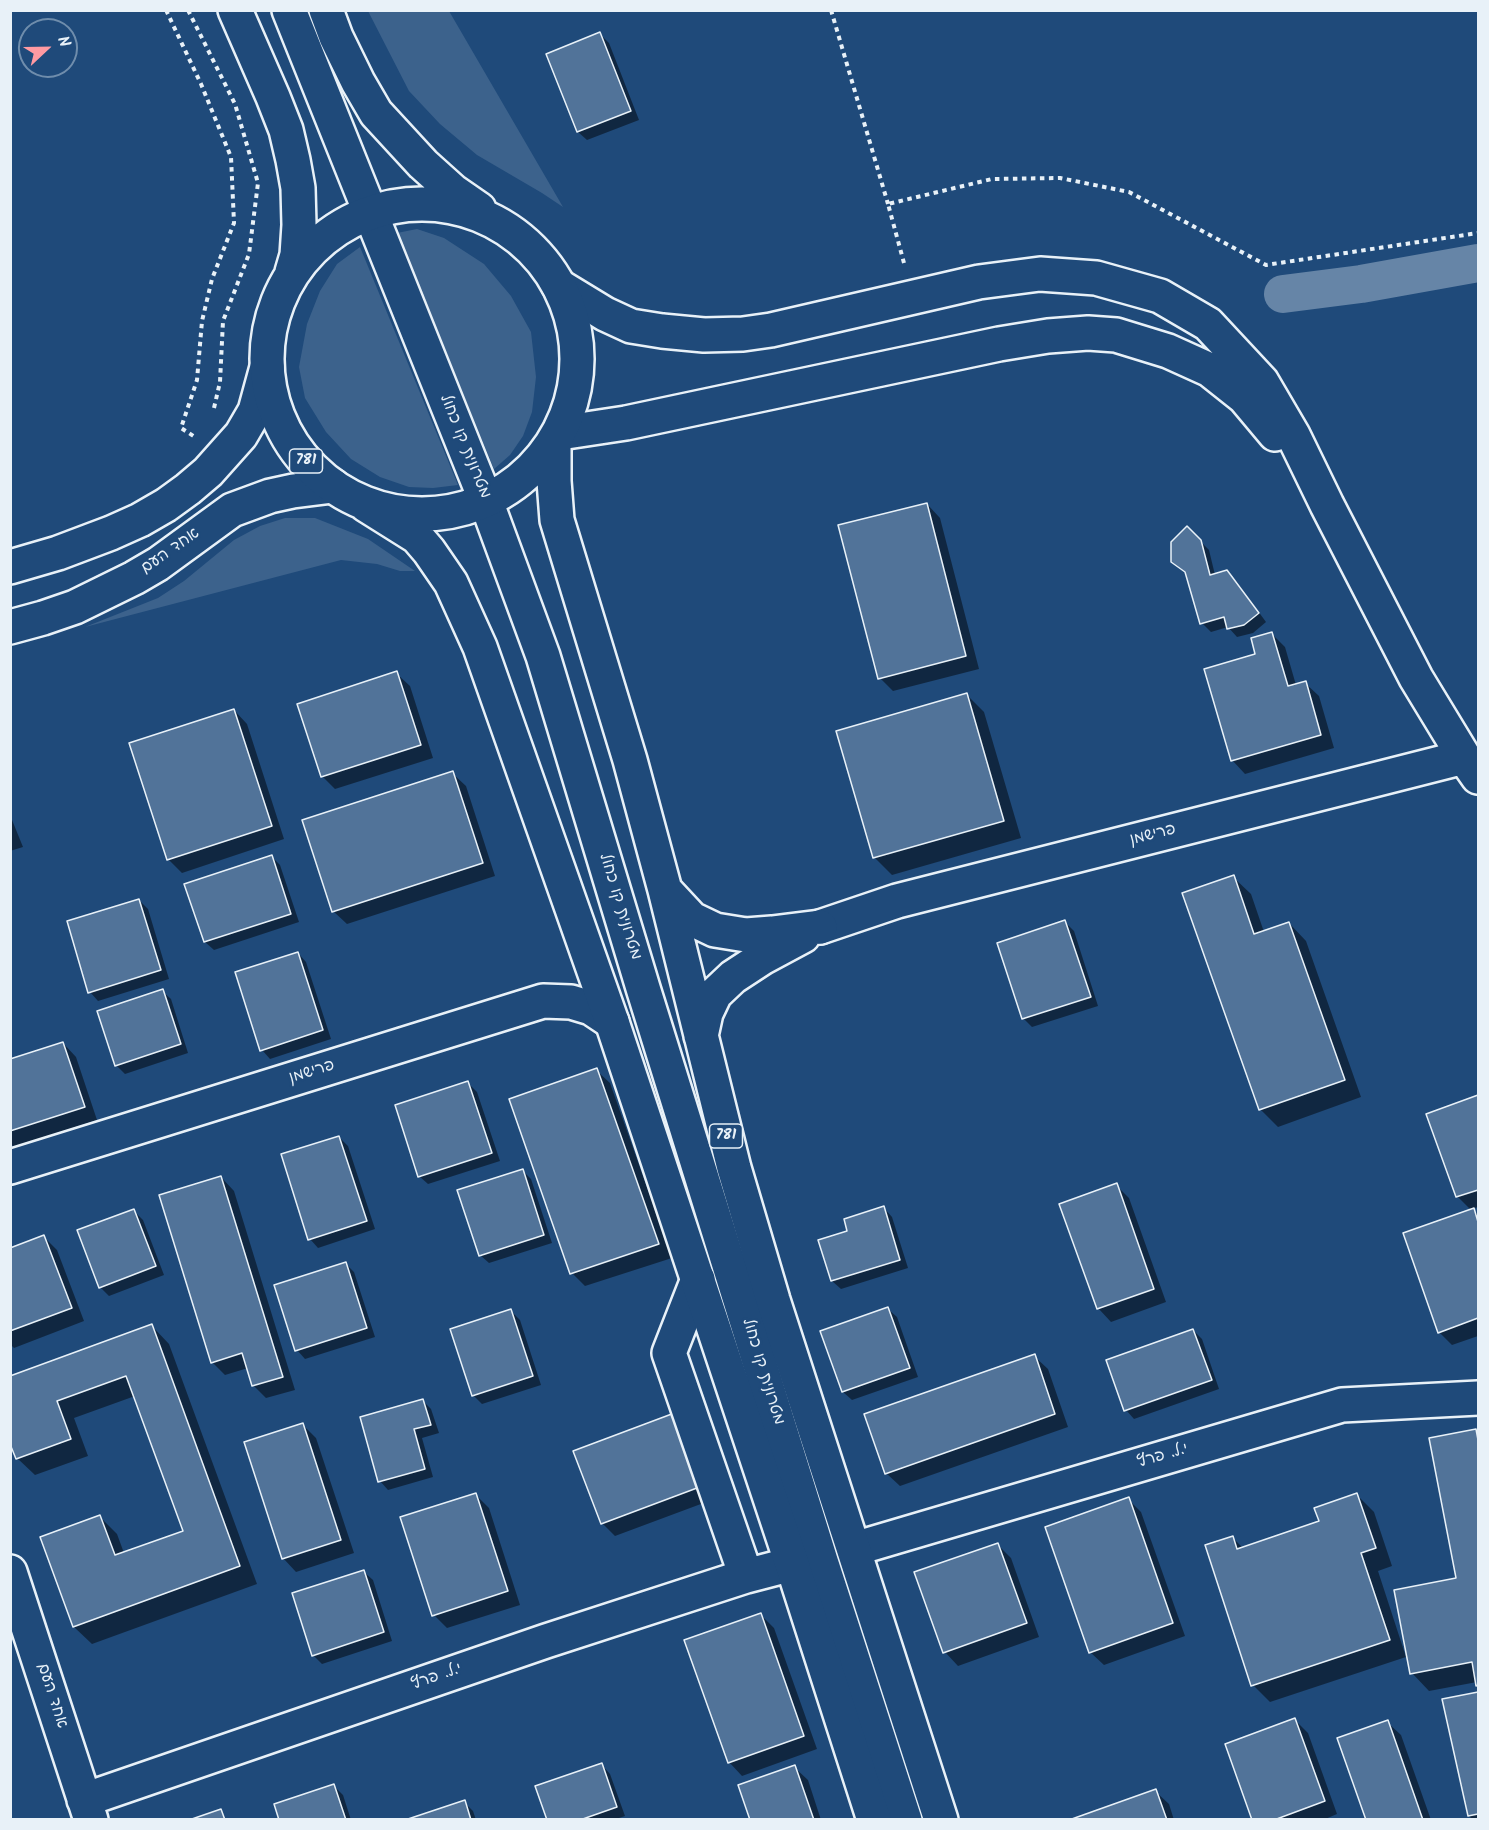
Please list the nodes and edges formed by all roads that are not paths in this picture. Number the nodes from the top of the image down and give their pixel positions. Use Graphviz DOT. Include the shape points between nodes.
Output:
graph roads {
  1 [pos="235,10"];
  2 [pos="289,10"];
  3 [pos="326,10"];
  4 [pos="371,212"];
  5 [pos="512,232"];
  6 [pos="291,276"];
  7 [pos="559,286"];
  8 [pos="267,367"];
  9 [pos="557,438"];
  10 [pos="333,486"];
  11 [pos="486,501"];
  12 [pos="366,504"];
  13 [pos="1327,505"];
  14 [pos="10,567"];
  15 [pos="10,627"];
  16 [pos="1471,767"];
  17 [pos="665,890"];
  18 [pos="820,927"];
  19 [pos="612,1022"];
  20 [pos="700,1036"];
  21 [pos="10,1167"];
  22 [pos="698,1279"];
  23 [pos="1479,1398"];
  24 [pos="854,1549"];
  25 [pos="792,1563"];
  26 [pos="10,1572"];
  27 [pos="746,1576"];
  28 [pos="88,1810"];
  29 [pos="874,1820"];
  30 [pos="905,1820"];
  31 [pos="941,1820"];
  1 -- 6 [label="street, 781" via="286,130 293,160 299,225"];
  2 -- 4 [label="street, מטרונית קו כחול"];
  3 -- 5 [label="street, 781" via="376,113 453,191"];
  4 -- 5 [label="street, 781" via="410,204 450,206 489,219"];
  4 -- 6 [label="street, 781" via="330,234"];
  4 -- 11 [label="street, מטרונית קו כחול"];
  5 -- 7 [label="street, 781" via="543,262"];
  6 -- 8 [label="street, 781" via="272,320"];
  7 -- 9 [label="street, 781" via="576,334 578,368 572,402"];
  7 -- 13 [label="street" via="631,326 704,335 771,330 979,282 1040,274 1096,278 1160,296 1208,324 1262,382"];
  8 -- 10 [label="street, 781" via="275,409 287,434 302,458"];
  8 -- 14 [label="street" via="255,411 241,435 188,489 140,520 78,546"];
  9 -- 11 [label="street, 781" via="528,474"];
  9 -- 13 [label="street" via="999,344 1048,336 1116,335 1168,351 1210,370 1244,397"];
  9 -- 17 [label="street, 781" via="557,520 615,706"];
  10 -- 12 [label="street, 781"];
  10 -- 15 [label="street, אחד העם" via="270,496 232,510 134,578 75,607"];
  11 -- 12 [label="street, 781" via="460,511 422,515"];
  11 -- 30 [label="street, מטרונית קו כחול" via="543,656 821,1561"];
  12 -- 19 [label="street, 781" via="417,537 441,566 463,608 498,695"];
  13 -- 16 [label="street" via="1416,678"];
  16 -- 18 [label="street, פרישמן" via="897,900"];
  17 -- 18 [label="street" via="692,919 715,930 746,935"];
  17 -- 20 [label="street, 781"];
  18 -- 20 [label="street" via="733,976 715,994"];
  19 -- 21 [label="street, פרישמן" via="591,1008 543,1001"];
  19 -- 22 [label="street, 781"];
  20 -- 24 [label="street, 781" via="773,1300"];
  22 -- 25 [label="street, 781"];
  22 -- 27 [label="street" via="669,1353"];
  23 -- 24 [label="street, י.ל. פרץ" via="1342,1405"];
  24 -- 31 [label="street, 781"];
  25 -- 27 [label="street, י.ל. פרץ"];
  25 -- 29 [label="street, 781"];
  26 -- 28 [label="street, אחד העם"];
  27 -- 28 [label="street, י.ל. פרץ" via="546,1641"];
}
